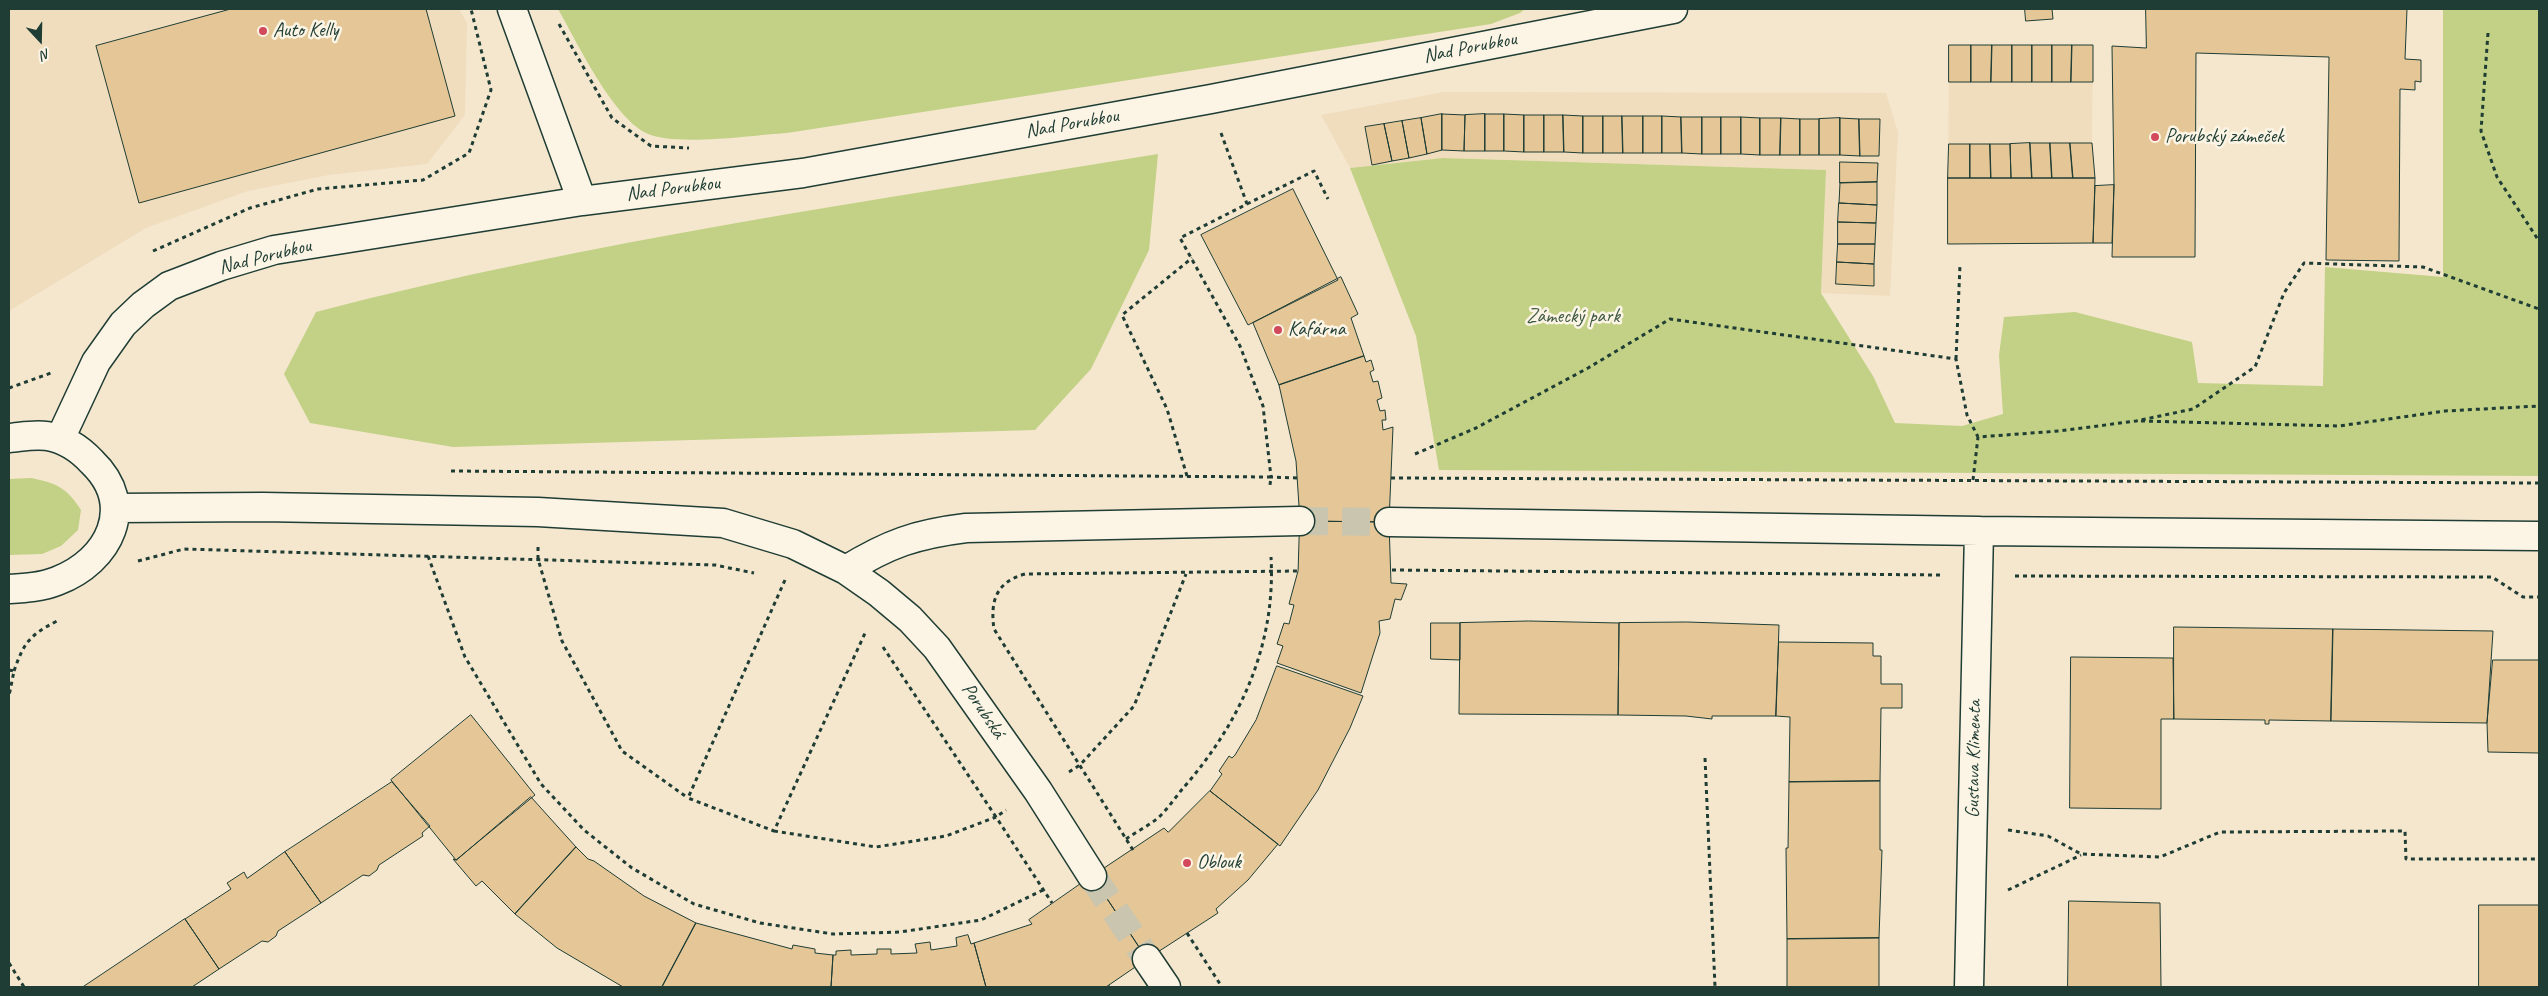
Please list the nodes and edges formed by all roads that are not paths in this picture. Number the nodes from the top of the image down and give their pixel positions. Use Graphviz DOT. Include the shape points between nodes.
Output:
graph roads {
  1 [pos="512,9"];
  2 [pos="1673,9"];
  3 [pos="1562,19"];
  4 [pos="582,201"];
  5 [pos="9,438"];
  6 [pos="60,439"];
  7 [pos="116,508"];
  8 [pos="1300,521"];
  9 [pos="1389,522"];
  10 [pos="1979,531"];
  11 [pos="2539,536"];
  12 [pos="846,570"];
  13 [pos="9,589"];
  14 [pos="1092,876"];
  15 [pos="1147,959"];
  16 [pos="1166,987"];
  17 [pos="1969,987"];
  1 -- 4 [label="street"];
  2 -- 3 [label="street, Nad Porubkou"];
  3 -- 4 [label="street, Nad Porubkou" via="1211,99 803,173"];
  4 -- 6 [label="street, Nad Porubkou" via="274,250 169,286 123,324 96,362"];
  5 -- 6 [label="street" via="46,436"];
  6 -- 7 [label="street" via="78,449 99,468 107,480"];
  7 -- 12 [label="street, Porubská" via="538,512 723,523 792,544"];
  7 -- 13 [label="street" via="106,542 81,568 49,583"];
  8 -- 12 [label="street" via="966,528 900,541"];
  9 -- 10 [label="street"];
  10 -- 11 [label="street"];
  10 -- 17 [label="street, Gustava Klimenta"];
  12 -- 14 [label="street, Porubská" via="910,619 962,679"];
  15 -- 16 [label="street"];
}
